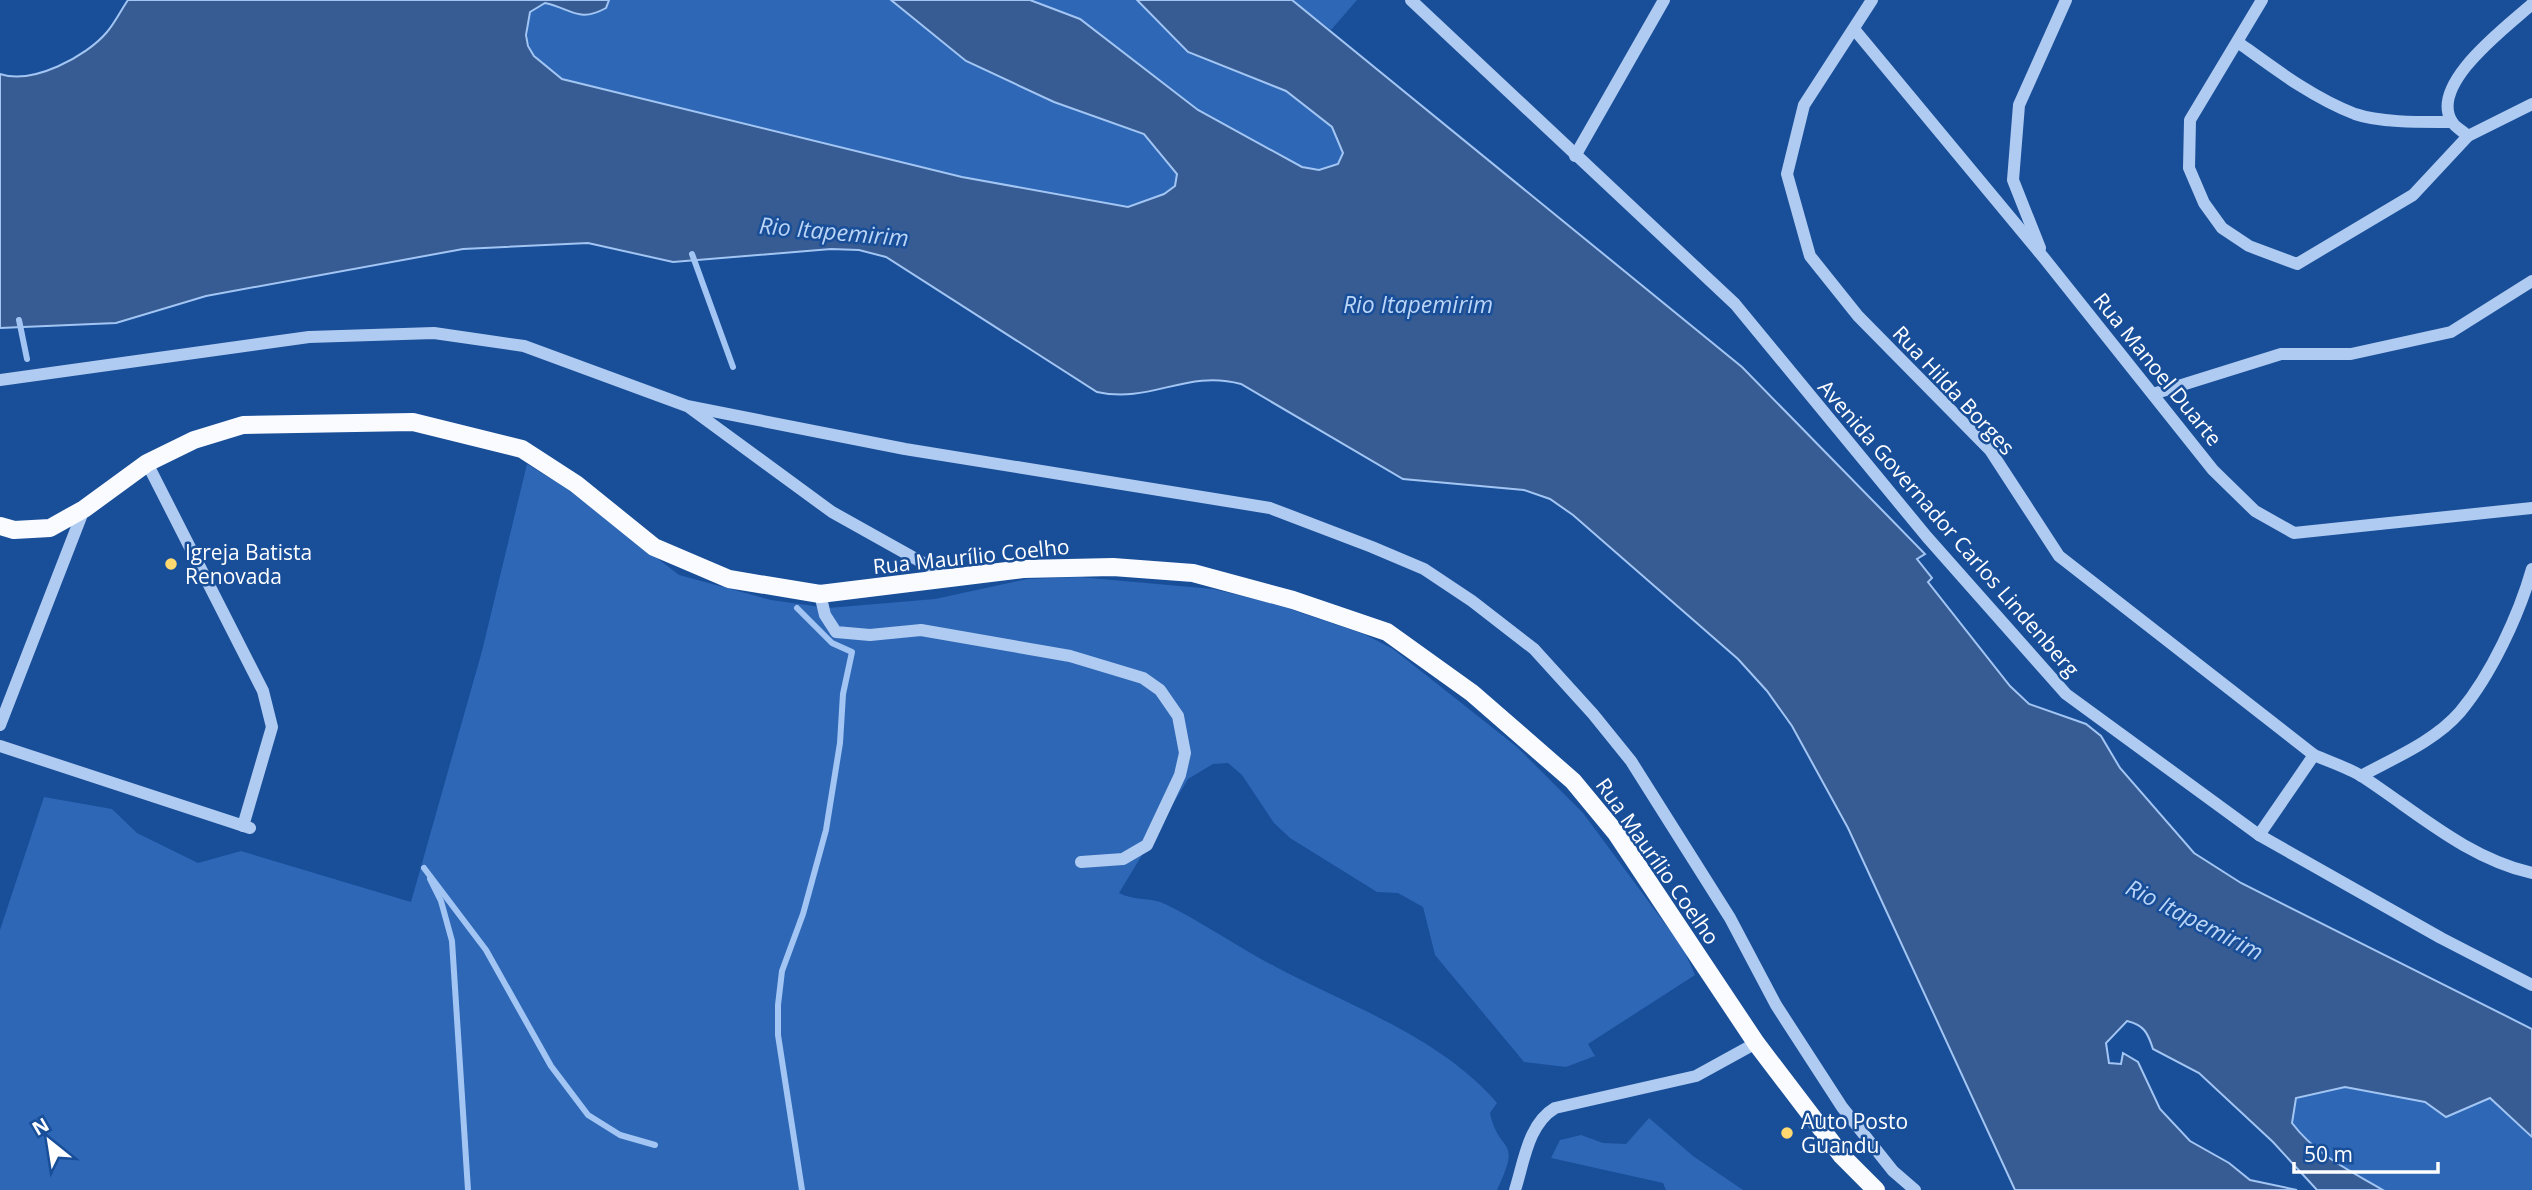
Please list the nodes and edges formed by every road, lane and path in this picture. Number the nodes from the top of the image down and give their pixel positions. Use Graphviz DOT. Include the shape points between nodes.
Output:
graph roads {
  1 [pos="1411,0"];
  2 [pos="1664,0"];
  3 [pos="1872,0"];
  4 [pos="2066,0"];
  5 [pos="2262,0"];
  6 [pos="2532,4"];
  7 [pos="1854,29"];
  8 [pos="2239,43"];
  9 [pos="2532,104"];
  10 [pos="2452,122"];
  11 [pos="2468,136"];
  12 [pos="1575,156"];
  13 [pos="2044,258"];
  14 [pos="2532,281"];
  15 [pos="0,380"];
  16 [pos="2153,394"];
  17 [pos="687,406"];
  18 [pos="147,463"];
  19 [pos="2532,508"];
  20 [pos="84,509"];
  21 [pos="0,526"];
  22 [pos="2532,569"];
  23 [pos="950,579"];
  24 [pos="820,594"];
  25 [pos="0,725"];
  26 [pos="0,746"];
  27 [pos="2314,755"];
  28 [pos="2361,776"];
  29 [pos="2259,835"];
  30 [pos="1082,862"];
  31 [pos="2532,873"];
  32 [pos="2532,985"];
  33 [pos="1756,1042"];
  34 [pos="1515,1190"];
  35 [pos="1876,1190"];
  36 [pos="1915,1190"];
  1 -- 12 [label="street, Avenida Governador Carlos Lindenberg"];
  2 -- 12 [label="street"];
  3 -- 7 [label="street, Rua Hilda Borges"];
  4 -- 13 [label="street" via="2019,106 2013,180"];
  5 -- 8 [label="street"];
  6 -- 10 [label="street" via="2462,68 2447,102"];
  7 -- 13 [label="street, Rua Manoel Duarte"];
  7 -- 27 [label="street, Rua Hilda Borges" via="1804,105 1787,174 1810,256 1858,316 1990,450 2059,556"];
  8 -- 10 [label="street" via="2284,77 2356,114"];
  8 -- 11 [label="street" via="2190,120 2189,167 2204,203 2222,228 2249,246 2297,264 2413,195"];
  9 -- 11 [label="street"];
  10 -- 11 [label="street"];
  12 -- 29 [label="street, Avenida Governador Carlos Lindenberg" via="1735,304 1927,537 2066,694"];
  13 -- 16 [label="street, Rua Manoel Duarte"];
  14 -- 16 [label="street" via="2451,332 2351,354 2281,354"];
  15 -- 17 [label="street" via="309,337 434,333 524,346"];
  16 -- 19 [label="street, Rua Manoel Duarte" via="2213,470 2255,511 2294,533"];
  17 -- 23 [label="street" via="832,512"];
  17 -- 36 [label="street" via="905,449 1270,508 1424,569 1534,649 1631,761 1842,1107 1893,1171"];
  18 -- 20 [label="main road, Rua Maurílio Coelho"];
  18 -- 24 [label="main road, Rua Maurílio Coelho" via="194,440 243,425 413,422 522,449 576,484 654,547 729,579"];
  18 -- 26 [label="street" via="270,710 272,727 247,827"];
  20 -- 21 [label="main road, Rua Maurílio Coelho" via="50,528"];
  20 -- 25 [label="street"];
  22 -- 28 [label="street" via="2517,615 2459,712 2428,739"];
  23 -- 24 [label="main road, Rua Maurílio Coelho"];
  23 -- 33 [label="main road, Rua Maurílio Coelho" via="1023,569 1113,567 1194,573 1387,632 1472,693 1573,781 1616,833"];
  24 -- 30 [label="street" via="825,615 836,632 870,635 921,630 1070,656 1143,678 1160,690 1178,716 1185,753 1180,775 1147,845 1123,859"];
  27 -- 28 [label="street, Rua Hilda Borges"];
  27 -- 29 [label="street"];
  28 -- 31 [label="street, Rua Hilda Borges" via="2459,844"];
  29 -- 32 [label="street, Avenida Governador Carlos Lindenberg"];
  33 -- 34 [label="street" via="1696,1076 1555,1108 1535,1127"];
  33 -- 35 [label="main road, Rua Maurílio Coelho" via="1842,1156"];
}
